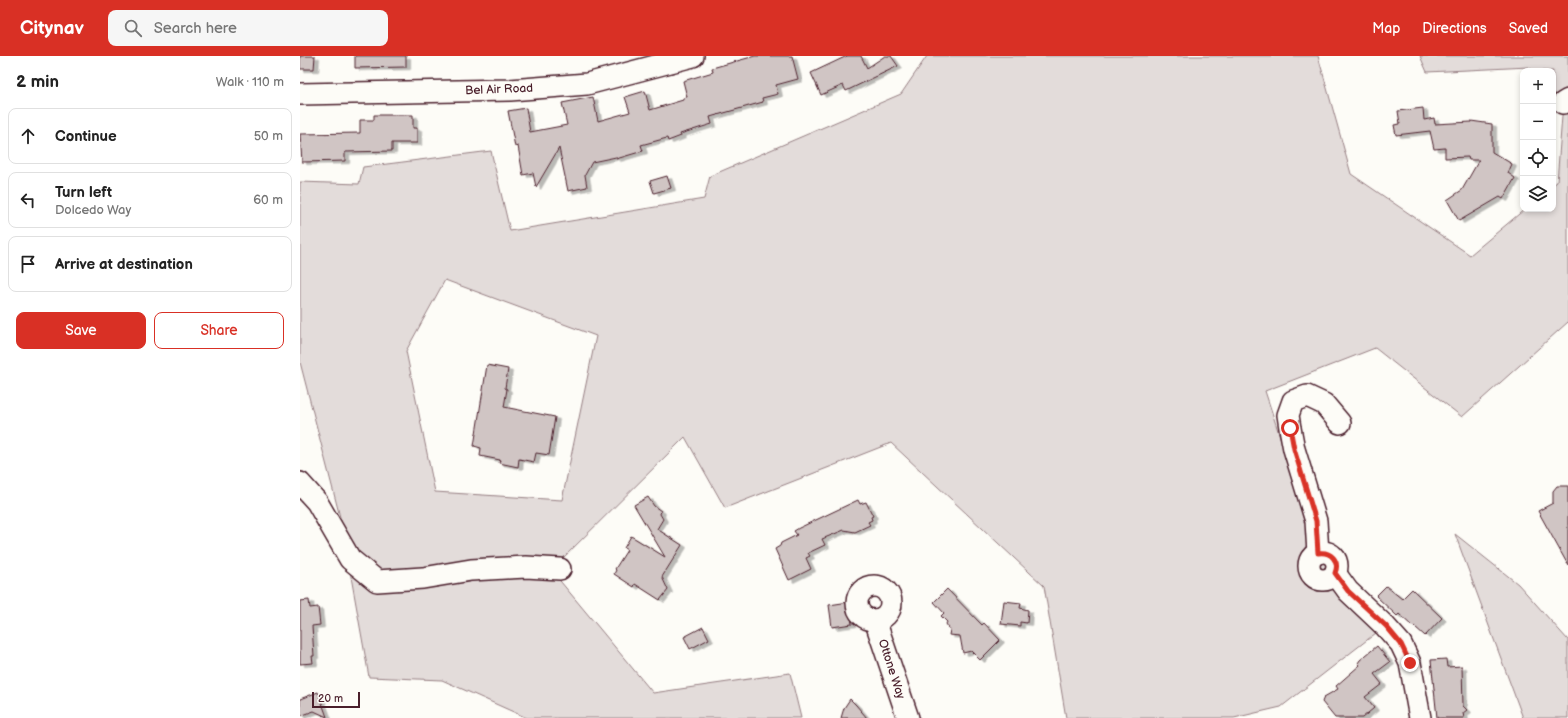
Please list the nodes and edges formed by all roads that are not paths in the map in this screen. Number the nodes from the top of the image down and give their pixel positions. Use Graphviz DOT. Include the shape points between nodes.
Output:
graph roads {
  1 [pos="693,56"];
  2 [pos="300,94"];
  3 [pos="1340,423"];
  4 [pos="300,483"];
  5 [pos="560,569"];
  6 [pos="875,620"];
  7 [pos="908,718"];
  8 [pos="1420,718"];
  1 -- 2 [label="street, Bel Air Road" via="587,84 510,90"];
  3 -- 8 [label="street" via="1324,404 1306,396 1293,401 1288,415 1294,449 1316,521 1318,553 1325,553 1334,558 1335,573 1348,591 1386,626 1401,644 1410,663"];
  4 -- 5 [label="street" via="317,502 350,559 377,581 423,578 471,570 526,567"];
  6 -- 7 [label="street, Ottone Way"];
}
